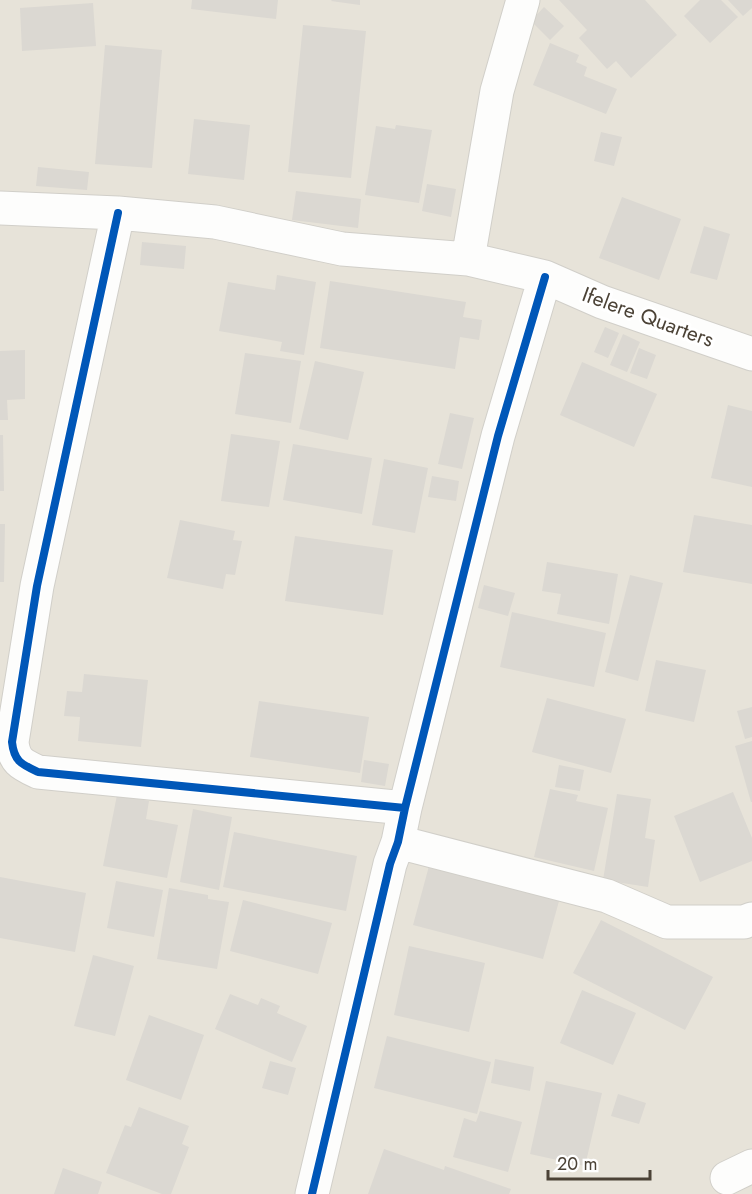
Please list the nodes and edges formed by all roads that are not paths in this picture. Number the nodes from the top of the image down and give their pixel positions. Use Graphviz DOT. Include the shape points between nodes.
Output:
graph roads {
  1 [pos="523,0"];
  2 [pos="0,208"];
  3 [pos="118,213"];
  4 [pos="468,259"];
  5 [pos="545,277"];
  6 [pos="752,354"];
  7 [pos="405,808"];
  8 [pos="398,842"];
  9 [pos="752,919"];
  10 [pos="312,1194"];
  1 -- 4 [label="street" via="497,91"];
  2 -- 3 [label="street, Ifelere Quarters"];
  3 -- 4 [label="street, Ifelere Quarters" via="215,222 342,249"];
  3 -- 7 [label="street" via="37,586 13,753 22,764 38,772"];
  4 -- 5 [label="street, Ifelere Quarters"];
  5 -- 6 [label="street, Ifelere Quarters" via="602,302"];
  5 -- 7 [label="street" via="498,436"];
  7 -- 8 [label="street"];
  8 -- 9 [label="street" via="607,896 667,922"];
  8 -- 10 [label="street"];
}
